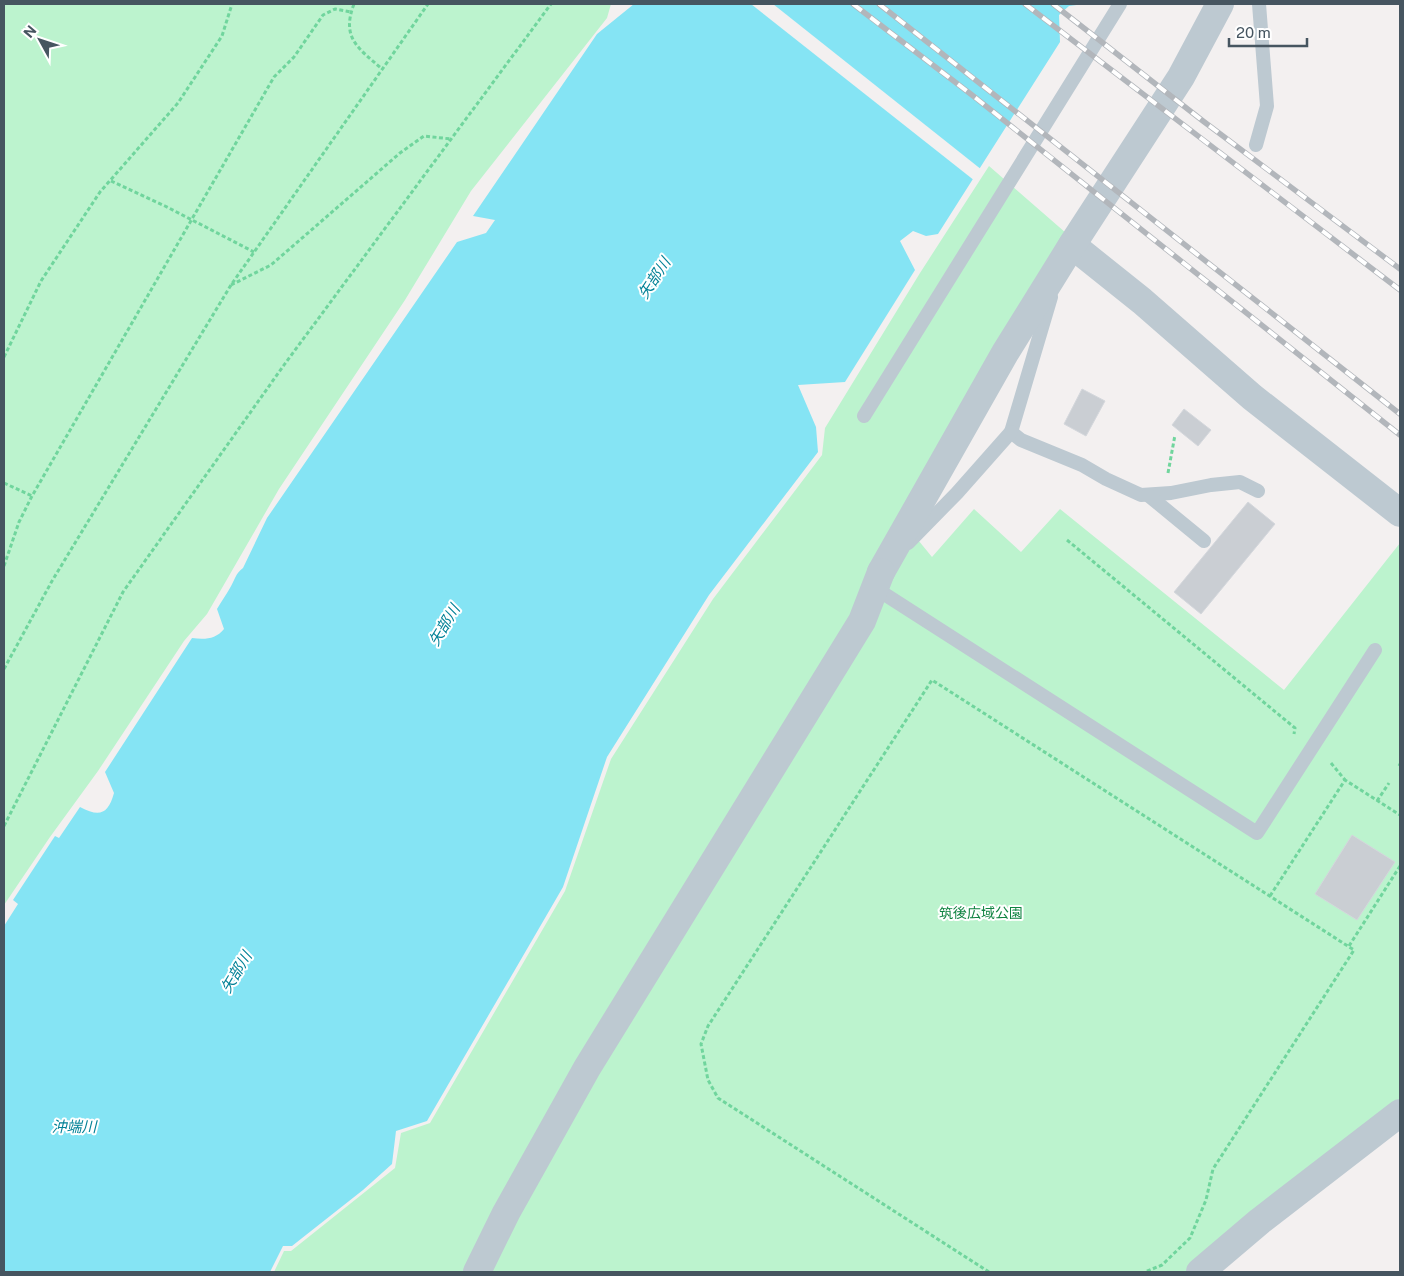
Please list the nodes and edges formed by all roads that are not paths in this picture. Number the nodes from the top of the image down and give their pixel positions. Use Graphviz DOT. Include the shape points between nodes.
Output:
graph roads {
  1 [pos="1120,4"];
  2 [pos="1220,4"];
  3 [pos="1259,4"];
  4 [pos="1256,144"];
  5 [pos="1066,254"];
  6 [pos="864,416"];
  7 [pos="1011,432"];
  8 [pos="1258,491"];
  9 [pos="1148,495"];
  10 [pos="1400,513"];
  11 [pos="1204,542"];
  12 [pos="878,580"];
  13 [pos="1375,650"];
  14 [pos="1400,1113"];
  15 [pos="477,1272"];
  16 [pos="1200,1272"];
  1 -- 6 [label="lane"];
  2 -- 5 [label="street" via="1181,77"];
  3 -- 4 [label="lane" via="1267,106"];
  5 -- 7 [label="lane"];
  5 -- 10 [label="street" via="1142,301 1252,397"];
  5 -- 12 [label="street" via="1005,353"];
  7 -- 9 [label="lane" via="1021,440 1082,465 1141,495"];
  7 -- 12 [label="lane"];
  8 -- 9 [label="lane" via="1240,482"];
  9 -- 11 [label="lane"];
  12 -- 13 [label="lane" via="1257,833"];
  12 -- 15 [label="street" via="862,621 588,1068 506,1213"];
  14 -- 16 [label="street" via="1260,1221"];
}
